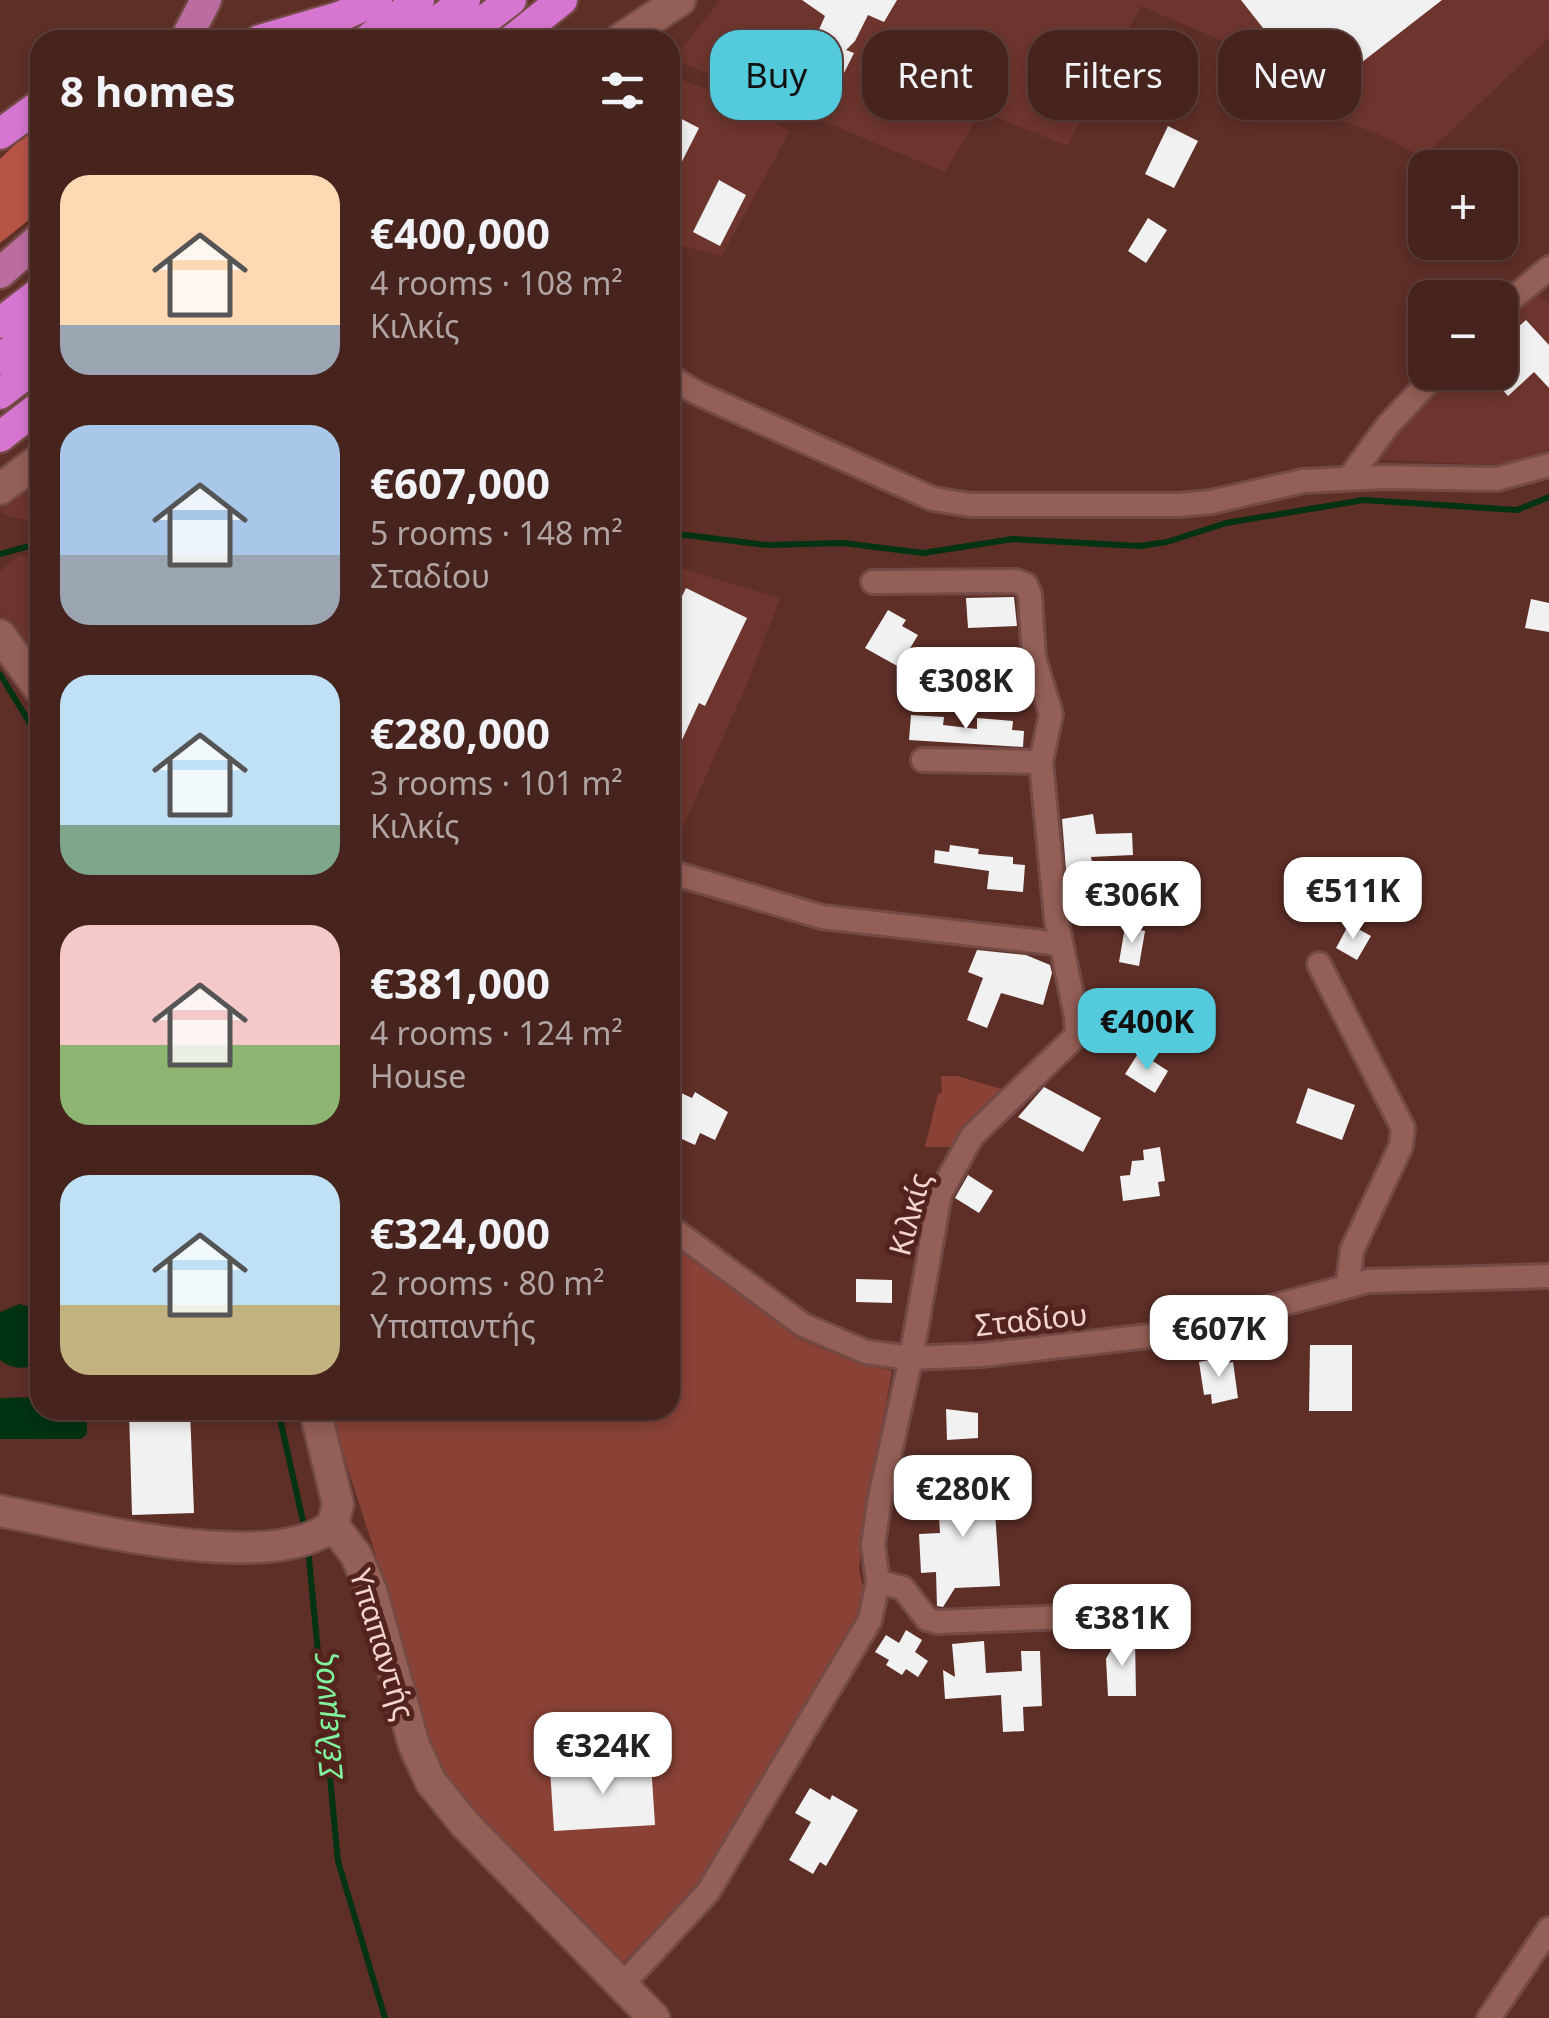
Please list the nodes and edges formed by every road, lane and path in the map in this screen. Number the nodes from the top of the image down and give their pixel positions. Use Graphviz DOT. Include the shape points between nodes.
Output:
graph roads {
  1 [pos="206,0"];
  2 [pos="377,0"];
  3 [pos="419,0"];
  4 [pos="465,0"];
  5 [pos="511,0"];
  6 [pos="562,0"];
  7 [pos="680,0"];
  8 [pos="190,30"];
  9 [pos="294,30"];
  10 [pos="379,30"];
  11 [pos="426,30"];
  12 [pos="472,30"];
  13 [pos="524,30"];
  14 [pos="634,30"];
  15 [pos="30,112"];
  16 [pos="0,134"];
  17 [pos="30,247"];
  18 [pos="1549,268"];
  19 [pos="0,273"];
  20 [pos="1518,294"];
  21 [pos="30,300"];
  22 [pos="0,323"];
  23 [pos="30,336"];
  24 [pos="0,358"];
  25 [pos="30,371"];
  26 [pos="680,383"];
  27 [pos="1421,390"];
  28 [pos="0,394"];
  29 [pos="1549,465"];
  30 [pos="30,467"];
  31 [pos="1350,477"];
  32 [pos="5,485"];
  33 [pos="874,582"];
  34 [pos="0,635"];
  35 [pos="30,676"];
  36 [pos="924,760"];
  37 [pos="1041,762"];
  38 [pos="680,875"];
  39 [pos="1060,944"];
  40 [pos="1319,964"];
  41 [pos="680,1234"];
  42 [pos="1549,1276"];
  43 [pos="1348,1284"];
  44 [pos="910,1358"];
  45 [pos="317,1420"];
  46 [pos="0,1511"];
  47 [pos="327,1530"];
  48 [pos="878,1582"];
  49 [pos="1144,1614"];
  50 [pos="1549,1929"];
  51 [pos="622,1985"];
  52 [pos="654,2018"];
  53 [pos="1489,2018"];
  1 -- 8 [label="main road"];
  2 -- 9 [label="highway"];
  3 -- 10 [label="highway"];
  4 -- 11 [label="highway"];
  5 -- 12 [label="highway"];
  6 -- 13 [label="highway"];
  7 -- 14 [label="street"];
  15 -- 16 [label="highway"];
  17 -- 19 [label="main road"];
  18 -- 20 [label="street"];
  21 -- 22 [label="highway"];
  23 -- 24 [label="highway"];
  25 -- 28 [label="highway"];
  26 -- 31 [label="street" via="810,446 944,501 971,505 1179,505"];
  27 -- 31 [label="street"];
  29 -- 31 [label="street" via="1497,479"];
  30 -- 32 [label="street"];
  33 -- 37 [label="street, Κιλκίς" via="1026,585 1034,658 1051,714"];
  34 -- 35 [label="street"];
  36 -- 37 [label="street"];
  37 -- 39 [label="street, Κιλκίς"];
  38 -- 39 [label="street" via="822,916"];
  39 -- 44 [label="street, Κιλκίς" via="1077,1036 983,1124 950,1172 934,1214"];
  40 -- 43 [label="street" via="1403,1128 1401,1146 1352,1250"];
  41 -- 44 [label="street, Σταδίου" via="803,1325 866,1352"];
  42 -- 43 [label="street, Σταδίου"];
  43 -- 44 [label="street, Σταδίου" via="1174,1333"];
  44 -- 48 [label="street, Κιλκίς" via="880,1497 873,1546"];
  45 -- 47 [label="street" via="338,1504"];
  46 -- 47 [label="street" via="219,1550"];
  47 -- 51 [label="street, Υπαπαντής" via="356,1556 371,1590 430,1782"];
  48 -- 49 [label="street" via="903,1588 936,1622"];
  48 -- 51 [label="street, Κιλκίς" via="870,1620 708,1892"];
  50 -- 53 [label="street"];
  51 -- 52 [label="street, Υπαπαντής"];
}
